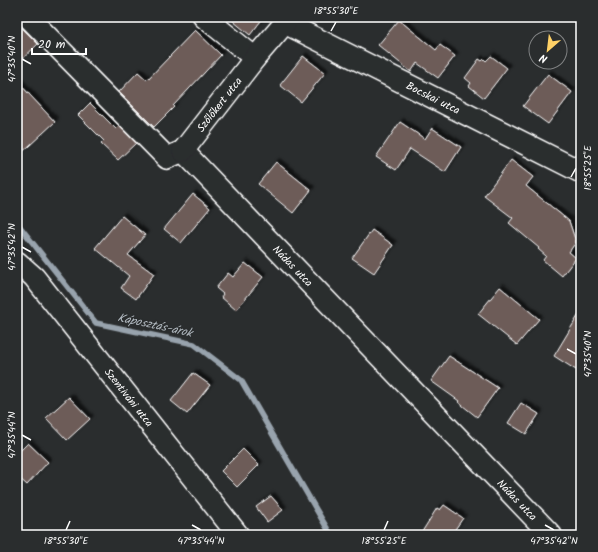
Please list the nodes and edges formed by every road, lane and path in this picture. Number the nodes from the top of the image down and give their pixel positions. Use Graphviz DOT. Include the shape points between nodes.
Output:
graph roads {
  1 [pos="28,17"];
  2 [pos="204,17"];
  3 [pos="287,20"];
  4 [pos="255,58"];
  5 [pos="183,151"];
  6 [pos="581,172"];
  7 [pos="17,262"];
  8 [pos="238,535"];
  9 [pos="551,535"];
  1 -- 5 [label="street" via="167,158"];
  2 -- 4 [label="street"];
  3 -- 4 [label="street, Szőlőkert utca"];
  3 -- 6 [label="street, Bocskai utca"];
  4 -- 5 [label="street, Szőlőkert utca"];
  5 -- 9 [label="street, Nádas utca"];
  7 -- 8 [label="street, Szentiváni utca" via="34,277"];
}
